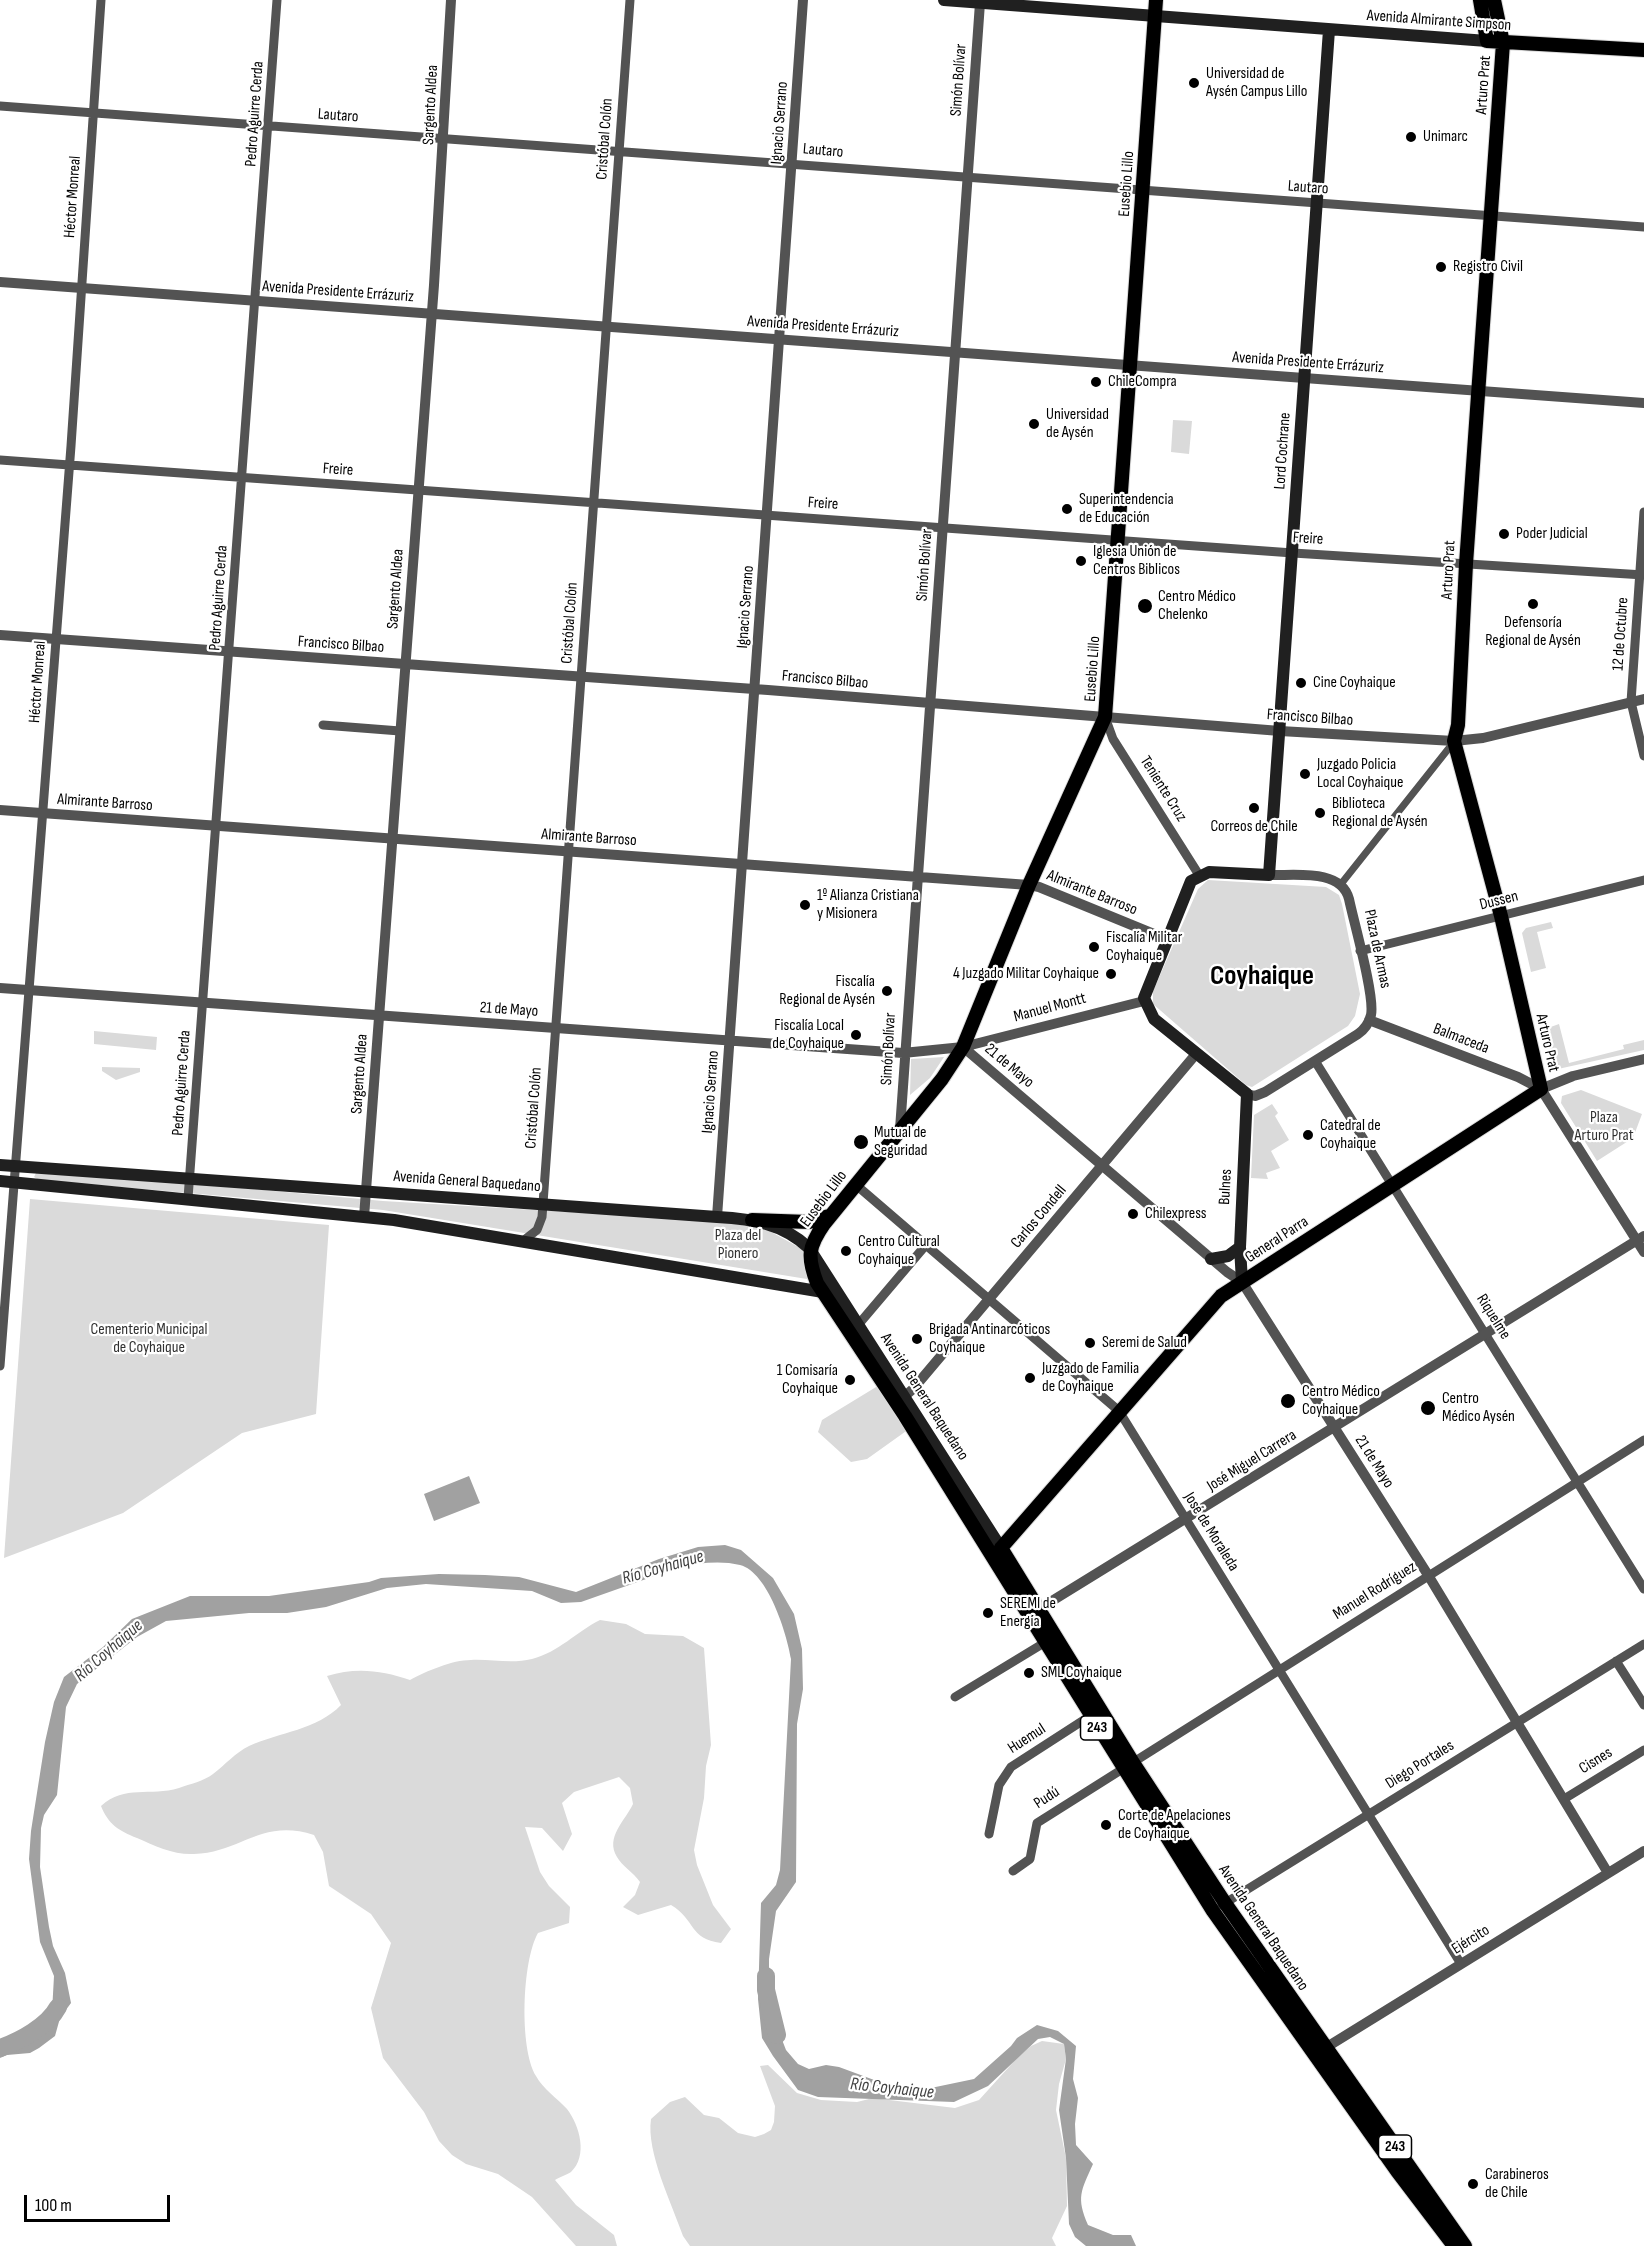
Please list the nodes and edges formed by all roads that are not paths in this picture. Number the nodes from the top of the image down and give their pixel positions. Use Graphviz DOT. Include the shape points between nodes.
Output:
graph roads {
  1 [pos="101,0"];
  2 [pos="278,0"];
  3 [pos="452,0"];
  4 [pos="630,0"];
  5 [pos="803,0"];
  6 [pos="944,0"];
  7 [pos="1156,0"];
  8 [pos="1479,0"];
  9 [pos="1494,0"];
  10 [pos="980,3"];
  11 [pos="1155,16"];
  12 [pos="1329,30"];
  13 [pos="1487,41"];
  14 [pos="1503,43"];
  15 [pos="1644,50"];
  16 [pos="0,106"];
  17 [pos="94,113"];
  18 [pos="269,126"];
  19 [pos="443,138"];
  20 [pos="619,151"];
  21 [pos="792,164"];
  22 [pos="967,177"];
  23 [pos="1143,190"];
  24 [pos="1316,203"];
  25 [pos="1491,216"];
  26 [pos="1644,227"];
  27 [pos="0,282"];
  28 [pos="82,288"];
  29 [pos="256,301"];
  30 [pos="432,314"];
  31 [pos="606,326"];
  32 [pos="781,339"];
  33 [pos="955,352"];
  34 [pos="1131,365"];
  35 [pos="1305,378"];
  36 [pos="1478,391"];
  37 [pos="1644,403"];
  38 [pos="0,460"];
  39 [pos="69,465"];
  40 [pos="243,478"];
  41 [pos="418,491"];
  42 [pos="593,504"];
  43 [pos="1644,512"];
  44 [pos="768,516"];
  45 [pos="942,528"];
  46 [pos="1118,541"];
  47 [pos="1293,553"];
  48 [pos="1466,564"];
  49 [pos="1642,575"];
  50 [pos="0,635"];
  51 [pos="56,639"];
  52 [pos="230,652"];
  53 [pos="405,665"];
  54 [pos="581,678"];
  55 [pos="754,690"];
  56 [pos="1644,699"];
  57 [pos="1631,702"];
  58 [pos="929,704"];
  59 [pos="1105,717"];
  60 [pos="323,725"];
  61 [pos="400,731"];
  62 [pos="1280,731"];
  63 [pos="1454,741"];
  64 [pos="1644,756"];
  65 [pos="0,810"];
  66 [pos="43,813"];
  67 [pos="217,826"];
  68 [pos="392,839"];
  69 [pos="568,852"];
  70 [pos="742,864"];
  71 [pos="1199,875"];
  72 [pos="1269,875"];
  73 [pos="916,877"];
  74 [pos="1644,880"];
  75 [pos="1341,884"];
  76 [pos="1029,885"];
  77 [pos="1502,916"];
  78 [pos="1166,939"];
  79 [pos="1360,951"];
  80 [pos="0,988"];
  81 [pos="30,990"];
  82 [pos="1144,1001"];
  83 [pos="203,1003"];
  84 [pos="379,1016"];
  85 [pos="1369,1020"];
  86 [pos="555,1029"];
  87 [pos="730,1041"];
  88 [pos="963,1047"];
  89 [pos="903,1053"];
  90 [pos="1196,1053"];
  91 [pos="1644,1059"];
  92 [pos="1315,1061"];
  93 [pos="1541,1089"];
  94 [pos="1247,1094"];
  95 [pos="900,1129"];
  96 [pos="0,1165"];
  97 [pos="16,1166"];
  98 [pos="1102,1166"];
  99 [pos="190,1180"];
  100 [pos="0,1181"];
  101 [pos="14,1182"];
  102 [pos="855,1184"];
  103 [pos="1393,1185"];
  104 [pos="366,1192"];
  105 [pos="188,1198"];
  106 [pos="542,1204"];
  107 [pos="364,1216"];
  108 [pos="829,1216"];
  109 [pos="717,1217"];
  110 [pos="752,1220"];
  111 [pos="1640,1238"];
  112 [pos="523,1241"];
  113 [pos="925,1246"];
  114 [pos="1240,1246"];
  115 [pos="809,1248"];
  116 [pos="1644,1252"];
  117 [pos="1211,1259"];
  118 [pos="1242,1281"];
  119 [pos="823,1292"];
  120 [pos="990,1299"];
  121 [pos="858,1325"];
  122 [pos="1486,1334"];
  123 [pos="1,1352"];
  124 [pos="0,1366"];
  125 [pos="900,1400"];
  126 [pos="1119,1411"];
  127 [pos="1334,1428"];
  128 [pos="1644,1440"];
  129 [pos="1577,1481"];
  130 [pos="1185,1520"];
  131 [pos="982,1544"];
  132 [pos="1001,1548"];
  133 [pos="1428,1575"];
  134 [pos="1644,1589"];
  135 [pos="1033,1613"];
  136 [pos="1044,1643"];
  137 [pos="1644,1644"];
  138 [pos="1616,1661"];
  139 [pos="1280,1669"];
  140 [pos="954,1697"];
  141 [pos="1644,1705"];
  142 [pos="1090,1716"];
  143 [pos="1518,1722"];
  144 [pos="1644,1750"];
  145 [pos="1127,1764"];
  146 [pos="1564,1799"];
  147 [pos="1368,1814"];
  148 [pos="989,1834"];
  149 [pos="1644,1851"];
  150 [pos="1013,1871"];
  151 [pos="1608,1873"];
  152 [pos="1225,1903"];
  153 [pos="1213,1911"];
  154 [pos="1461,1964"];
  155 [pos="1319,2051"];
  156 [pos="1432,2209"];
  157 [pos="1454,2246"];
  158 [pos="1465,2246"];
  1 -- 17 [label="street, Héctor Monreal"];
  2 -- 18 [label="street, Pedro Aguirre Cerda"];
  3 -- 19 [label="street, Sargento Aldea"];
  4 -- 20 [label="street, Cristóbal Colón"];
  5 -- 21 [label="street, Ignacio Serrano"];
  6 -- 10 [label="main road, Avenida Almirante Simpson"];
  7 -- 11 [label="main road, Eusebio Lillo"];
  8 -- 13 [label="main road"];
  9 -- 14 [label="main road, Arturo Prat"];
  10 -- 11 [label="main road, Avenida Almirante Simpson"];
  10 -- 22 [label="street, Simón Bolívar"];
  11 -- 12 [label="main road, Avenida Almirante Simpson"];
  11 -- 23 [label="main road, Eusebio Lillo"];
  12 -- 13 [label="main road, Avenida Almirante Simpson"];
  12 -- 24 [label="main road, Lord Cochrane"];
  13 -- 14 [label="main road, Avenida Almirante Simpson"];
  14 -- 15 [label="main road, Avenida Almirante Simpson"];
  14 -- 25 [label="main road, Arturo Prat"];
  16 -- 17 [label="street, Lautaro"];
  17 -- 18 [label="street, Lautaro"];
  17 -- 28 [label="street, Héctor Monreal"];
  18 -- 19 [label="street, Lautaro"];
  18 -- 29 [label="street, Pedro Aguirre Cerda"];
  19 -- 20 [label="street, Lautaro"];
  19 -- 30 [label="street, Sargento Aldea"];
  20 -- 21 [label="street, Lautaro"];
  20 -- 31 [label="street, Cristóbal Colón"];
  21 -- 22 [label="street, Lautaro"];
  21 -- 32 [label="street, Ignacio Serrano"];
  22 -- 23 [label="street, Lautaro"];
  22 -- 33 [label="street, Simón Bolívar"];
  23 -- 24 [label="street, Lautaro"];
  23 -- 34 [label="main road, Eusebio Lillo"];
  24 -- 25 [label="street, Lautaro"];
  24 -- 35 [label="main road, Lord Cochrane"];
  25 -- 26 [label="street, Lautaro"];
  25 -- 36 [label="main road, Arturo Prat"];
  27 -- 28 [label="street, Avenida Presidente Errázuriz"];
  28 -- 29 [label="street, Avenida Presidente Errázuriz"];
  28 -- 39 [label="street, Héctor Monreal"];
  29 -- 30 [label="street, Avenida Presidente Errázuriz"];
  29 -- 40 [label="street, Pedro Aguirre Cerda"];
  30 -- 31 [label="street, Avenida Presidente Errázuriz"];
  30 -- 41 [label="street, Sargento Aldea"];
  31 -- 32 [label="street, Avenida Presidente Errázuriz"];
  31 -- 42 [label="street, Cristóbal Colón"];
  32 -- 33 [label="street, Avenida Presidente Errázuriz"];
  32 -- 44 [label="street, Ignacio Serrano"];
  33 -- 34 [label="street, Avenida Presidente Errázuriz"];
  33 -- 45 [label="street, Simón Bolívar"];
  34 -- 35 [label="street, Avenida Presidente Errázuriz"];
  34 -- 46 [label="main road, Eusebio Lillo"];
  35 -- 36 [label="street, Avenida Presidente Errázuriz"];
  35 -- 47 [label="main road, Lord Cochrane"];
  36 -- 37 [label="street, Avenida Presidente Errázuriz"];
  36 -- 48 [label="main road, Arturo Prat"];
  38 -- 39 [label="street, Freire"];
  39 -- 40 [label="street, Freire"];
  39 -- 51 [label="street, Héctor Monreal"];
  40 -- 41 [label="street, Freire"];
  40 -- 52 [label="street, Pedro Aguirre Cerda"];
  41 -- 42 [label="street, Freire"];
  41 -- 53 [label="street, Sargento Aldea"];
  42 -- 44 [label="street, Freire"];
  42 -- 54 [label="street, Cristóbal Colón"];
  43 -- 49 [label="street, 12 de Octubre"];
  44 -- 45 [label="street, Freire"];
  44 -- 55 [label="street, Ignacio Serrano"];
  45 -- 46 [label="street, Freire"];
  45 -- 58 [label="street, Simón Bolívar"];
  46 -- 47 [label="street, Freire"];
  46 -- 59 [label="main road, Eusebio Lillo"];
  47 -- 48 [label="street, Freire"];
  47 -- 62 [label="main road, Lord Cochrane"];
  48 -- 49 [label="street, Freire"];
  48 -- 63 [label="main road, Arturo Prat"];
  49 -- 57 [label="street, 12 de Octubre"];
  50 -- 51 [label="street, Francisco Bilbao"];
  51 -- 52 [label="street, Francisco Bilbao"];
  51 -- 66 [label="street, Héctor Monreal"];
  52 -- 53 [label="street, Francisco Bilbao"];
  52 -- 67 [label="street, Pedro Aguirre Cerda"];
  53 -- 54 [label="street, Francisco Bilbao"];
  53 -- 61 [label="street, Sargento Aldea"];
  54 -- 55 [label="street, Francisco Bilbao"];
  54 -- 69 [label="street, Cristóbal Colón"];
  55 -- 58 [label="street, Francisco Bilbao"];
  55 -- 70 [label="street, Ignacio Serrano"];
  56 -- 57 [label="street, Francisco Bilbao"];
  57 -- 63 [label="street, Francisco Bilbao" via="1483,738"];
  57 -- 64 [label="street, 12 de Octubre"];
  58 -- 59 [label="street, Francisco Bilbao"];
  58 -- 73 [label="street, Simón Bolívar"];
  59 -- 62 [label="street, Francisco Bilbao"];
  59 -- 71 [label="street, Teniente Cruz" via="1113,739"];
  59 -- 76 [label="main road, Eusebio Lillo"];
  60 -- 61 [label="street"];
  61 -- 68 [label="street, Sargento Aldea"];
  62 -- 63 [label="street, Francisco Bilbao"];
  62 -- 72 [label="main road, Lord Cochrane"];
  63 -- 75 [label="street"];
  63 -- 77 [label="main road, Arturo Prat"];
  65 -- 66 [label="street, Almirante Barroso"];
  66 -- 67 [label="street, Almirante Barroso"];
  66 -- 81 [label="street, Héctor Monreal"];
  67 -- 68 [label="street, Almirante Barroso"];
  67 -- 83 [label="street, Pedro Aguirre Cerda"];
  68 -- 69 [label="street, Almirante Barroso"];
  68 -- 84 [label="street, Sargento Aldea"];
  69 -- 70 [label="street, Almirante Barroso"];
  69 -- 86 [label="street, Cristóbal Colón"];
  70 -- 73 [label="street, Almirante Barroso"];
  70 -- 87 [label="street, Ignacio Serrano"];
  71 -- 72 [label="main road"];
  71 -- 78 [label="main road" via="1188,886"];
  72 -- 75 [label="street" via="1327,878"];
  73 -- 76 [label="street, Almirante Barroso"];
  73 -- 89 [label="street, Simón Bolívar"];
  74 -- 77 [label="street, Dussen"];
  75 -- 79 [label="street, Plaza de Armas" via="1349,899"];
  76 -- 78 [label="street, Almirante Barroso"];
  76 -- 88 [label="main road, Eusebio Lillo"];
  77 -- 79 [label="street, Dussen"];
  77 -- 93 [label="main road, Arturo Prat"];
  78 -- 82 [label="main road"];
  79 -- 85 [label="street, Plaza de Armas" via="1371,1002"];
  80 -- 81 [label="street, 21 de Mayo"];
  81 -- 83 [label="street, 21 de Mayo"];
  81 -- 97 [label="street, Héctor Monreal"];
  82 -- 88 [label="street, Manuel Montt"];
  82 -- 90 [label="main road" via="1154,1019"];
  83 -- 84 [label="street, 21 de Mayo"];
  83 -- 99 [label="street, Pedro Aguirre Cerda"];
  84 -- 86 [label="street, 21 de Mayo"];
  84 -- 104 [label="street, Sargento Aldea"];
  85 -- 92 [label="street" via="1358,1034"];
  85 -- 93 [label="street, Balmaceda"];
  86 -- 87 [label="street, 21 de Mayo"];
  86 -- 106 [label="street, Cristóbal Colón"];
  87 -- 89 [label="street, 21 de Mayo"];
  87 -- 109 [label="street, Ignacio Serrano"];
  88 -- 89 [label="street, 21 de Mayo"];
  88 -- 95 [label="main road, Eusebio Lillo"];
  88 -- 98 [label="street, 21 de Mayo"];
  89 -- 95 [label="street, Simón Bolívar"];
  90 -- 94 [label="main road"];
  90 -- 98 [label="street, Carlos Condell"];
  91 -- 93 [label="street, General Parra"];
  92 -- 94 [label="street" via="1265,1092"];
  92 -- 103 [label="street, Riquelme"];
  93 -- 103 [label="main road, General Parra"];
  93 -- 111 [label="street"];
  94 -- 114 [label="main road, Bulnes"];
  95 -- 102 [label="main road, Eusebio Lillo"];
  96 -- 97 [label="main road, Avenida General Baquedano / 243"];
  97 -- 99 [label="main road, Avenida General Baquedano / 243"];
  97 -- 101 [label="street, Héctor Monreal"];
  98 -- 117 [label="street, 21 de Mayo"];
  98 -- 120 [label="street, Carlos Condell"];
  99 -- 104 [label="main road, Avenida General Baquedano / 243"];
  99 -- 105 [label="street, Pedro Aguirre Cerda"];
  100 -- 101 [label="main road"];
  101 -- 105 [label="main road"];
  101 -- 123 [label="street, Héctor Monreal"];
  102 -- 108 [label="main road, Eusebio Lillo"];
  102 -- 113 [label="street, José de Moraleda"];
  103 -- 118 [label="main road, General Parra"];
  103 -- 122 [label="street, Riquelme"];
  104 -- 106 [label="main road, Avenida General Baquedano / 243"];
  104 -- 107 [label="street, Sargento Aldea"];
  105 -- 107 [label="main road"];
  106 -- 109 [label="main road, Avenida General Baquedano / 243"];
  106 -- 112 [label="street, Cristóbal Colón" via="539,1226"];
  107 -- 112 [label="main road"];
  108 -- 110 [label="main road" via="809,1221"];
  108 -- 115 [label="main road, Eusebio Lillo"];
  109 -- 110 [label="main road, Avenida General Baquedano / 243"];
  110 -- 115 [label="main road, Avenida General Baquedano / 243" via="782,1229"];
  111 -- 116 [label="street"];
  111 -- 122 [label="street, José Miguel Carrera"];
  112 -- 119 [label="main road"];
  113 -- 120 [label="street, José de Moraleda"];
  113 -- 121 [label="street"];
  114 -- 117 [label="main road" via="1228,1256"];
  114 -- 118 [label="main road, Bulnes"];
  115 -- 119 [label="main road, Eusebio Lillo" via="812,1271"];
  115 -- 121 [label="main road, Avenida General Baquedano / 243"];
  117 -- 118 [label="street, 21 de Mayo"];
  118 -- 126 [label="main road, General Parra" via="1215,1303"];
  118 -- 127 [label="street, 21 de Mayo"];
  119 -- 125 [label="main road, Avenida General Baquedano / 243"];
  120 -- 125 [label="street, Carlos Condell"];
  120 -- 126 [label="street, José de Moraleda"];
  121 -- 125 [label="main road, Avenida General Baquedano / 243"];
  122 -- 127 [label="street, José Miguel Carrera"];
  122 -- 129 [label="street, Riquelme"];
  123 -- 124 [label="street, Héctor Monreal"];
  125 -- 131 [label="main road, Avenida General Baquedano / 243"];
  125 -- 132 [label="main road, Avenida General Baquedano / 243"];
  126 -- 130 [label="street, José de Moraleda"];
  126 -- 132 [label="main road, General Parra"];
  127 -- 130 [label="street, José Miguel Carrera"];
  127 -- 133 [label="street, 21 de Mayo"];
  128 -- 129 [label="street, Manuel Rodríguez"];
  129 -- 133 [label="street, Manuel Rodríguez"];
  129 -- 134 [label="street, Riquelme"];
  130 -- 135 [label="street, José Miguel Carrera"];
  130 -- 139 [label="street, José de Moraleda"];
  131 -- 132 [label="main road"];
  131 -- 135 [label="main road, Avenida General Baquedano / 243"];
  132 -- 135 [label="main road, Avenida General Baquedano / 243"];
  133 -- 139 [label="street, Manuel Rodríguez"];
  133 -- 143 [label="street, 21 de Mayo"];
  135 -- 136 [label="main road, Avenida General Baquedano / 243"];
  135 -- 145 [label="main road, Avenida General Baquedano / 243"];
  136 -- 140 [label="street"];
  136 -- 142 [label="main road, Avenida General Baquedano / 243"];
  137 -- 138 [label="street, Diego Portales"];
  138 -- 141 [label="street"];
  138 -- 143 [label="street, Diego Portales"];
  139 -- 145 [label="street, Manuel Rodríguez"];
  139 -- 147 [label="street, José de Moraleda"];
  142 -- 145 [label="main road, Avenida General Baquedano / 243"];
  142 -- 148 [label="street, Huemul" via="1011,1767 999,1785"];
  143 -- 146 [label="street, 21 de Mayo"];
  143 -- 147 [label="street, Diego Portales"];
  144 -- 146 [label="street, Cisnes"];
  145 -- 150 [label="street, Pudú" via="1037,1823 1030,1859"];
  145 -- 152 [label="main road, Avenida General Baquedano / 243"];
  145 -- 153 [label="main road, Avenida General Baquedano / 243"];
  146 -- 151 [label="street, 21 de Mayo"];
  147 -- 152 [label="street, Diego Portales"];
  147 -- 154 [label="street, José de Moraleda"];
  149 -- 151 [label="street, Ejército"];
  151 -- 154 [label="street, Ejército"];
  152 -- 153 [label="street, Diego Portales"];
  152 -- 155 [label="main road, Avenida General Baquedano / 243"];
  153 -- 155 [label="main road, Avenida General Baquedano / 243"];
  154 -- 155 [label="street, Ejército"];
  155 -- 156 [label="main road, Avenida General Baquedano / 243"];
  156 -- 157 [label="main road, Avenida General Baquedano / 243"];
  156 -- 158 [label="main road, Avenida General Baquedano / 243"];
}
